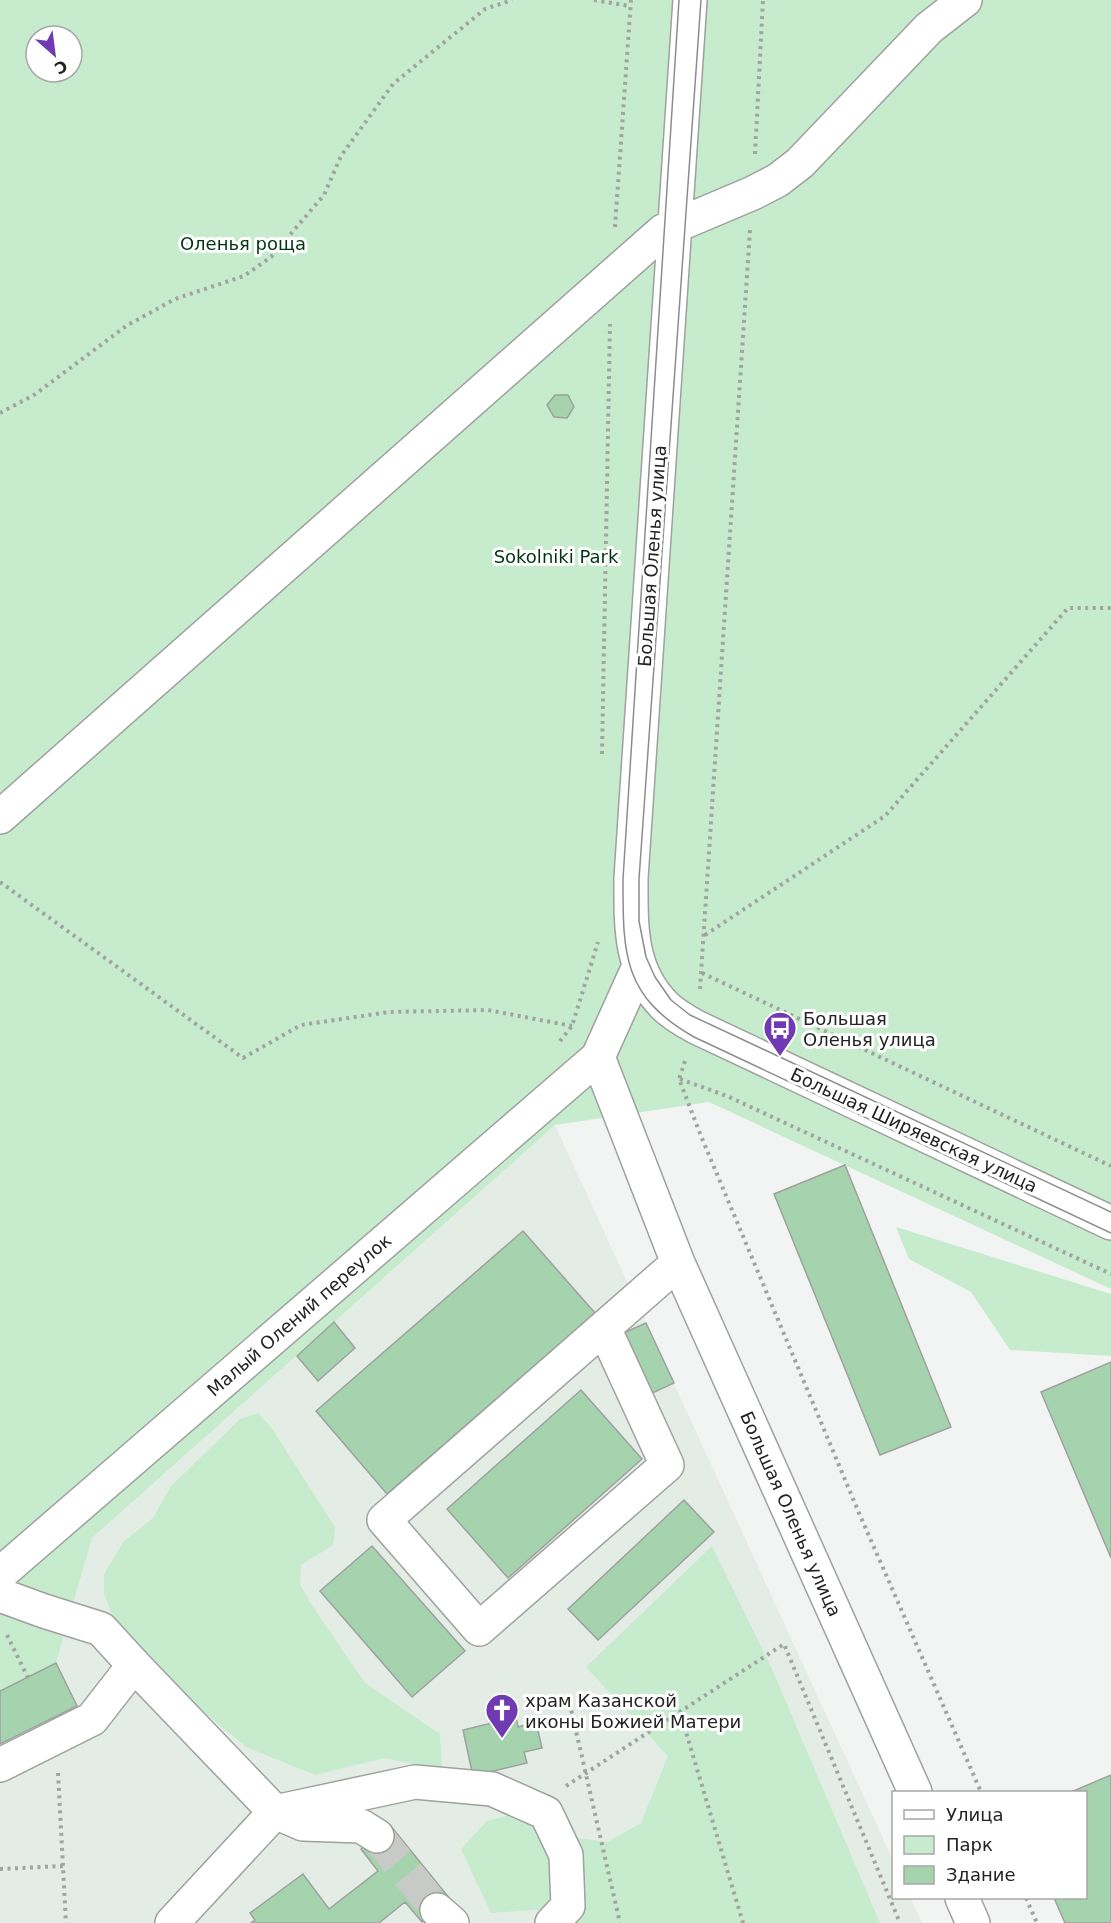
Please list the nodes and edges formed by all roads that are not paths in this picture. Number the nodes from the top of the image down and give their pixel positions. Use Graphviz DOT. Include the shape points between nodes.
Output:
graph roads {
  1 [pos="690,0"];
  2 [pos="965,0"];
  3 [pos="674,225"];
  4 [pos="0,818"];
  5 [pos="639,966"];
  6 [pos="598,1057"];
  7 [pos="1111,1222"];
  8 [pos="678,1263"];
  9 [pos="604,1328"];
  10 [pos="0,1574"];
  11 [pos="0,1594"];
  12 [pos="134,1665"];
  13 [pos="0,1764"];
  14 [pos="915,1791"];
  15 [pos="275,1812"];
  16 [pos="377,1836"];
  17 [pos="962,1899"];
  18 [pos="172,1923"];
  19 [pos="552,1923"];
  20 [pos="973,1923"];
  1 -- 3 [label="street, Большая Оленья улица"];
  2 -- 3 [label="street" via="929,28 800,163 753,193"];
  3 -- 4 [label="street" via="612,275"];
  3 -- 5 [label="street, Большая Оленья улица" via="631,879 631,933"];
  5 -- 6 [label="street"];
  5 -- 7 [label="street, Большая Ширяевская улица" via="665,1006 696,1027"];
  6 -- 8 [label="street, Большая Оленья улица"];
  6 -- 10 [label="street, Малый Олений переулок"];
  8 -- 9 [label="street"];
  8 -- 14 [label="street, Большая Оленья улица"];
  9 -- 9 [label="street" via="384,1520 479,1629 667,1465"];
  11 -- 12 [label="street" via="101,1629"];
  12 -- 13 [label="street" via="92,1719"];
  12 -- 15 [label="street"];
  15 -- 16 [label="street" via="303,1824 361,1826"];
  15 -- 18 [label="street"];
  15 -- 19 [label="street" via="415,1782 492,1789 546,1813 566,1855 568,1906"];
  17 -- 20 [label="street"];
}
